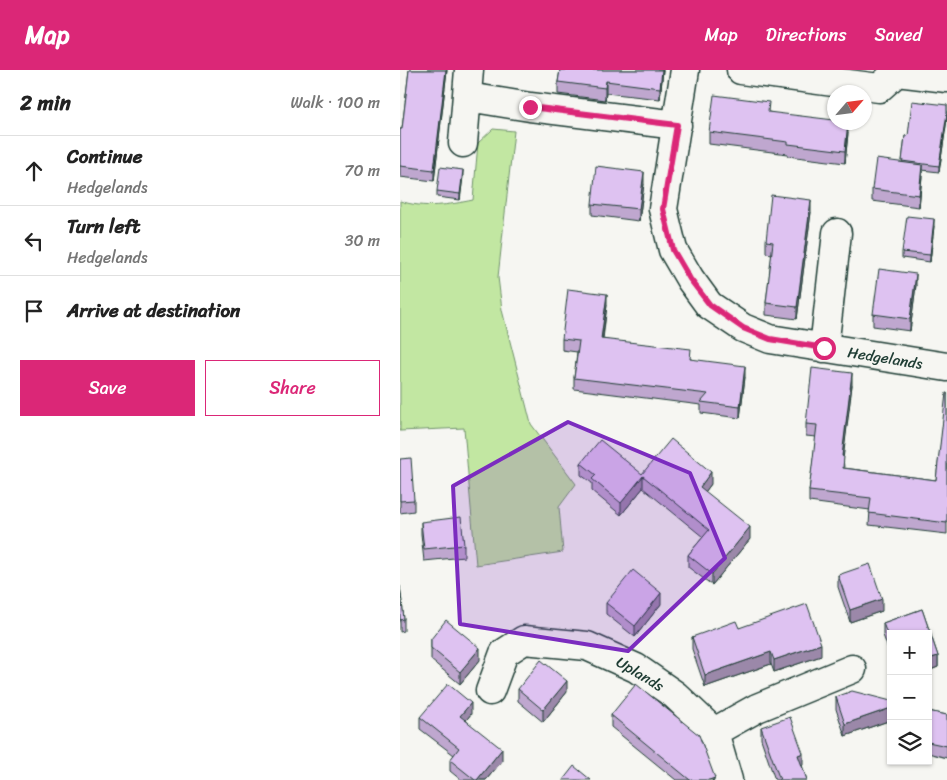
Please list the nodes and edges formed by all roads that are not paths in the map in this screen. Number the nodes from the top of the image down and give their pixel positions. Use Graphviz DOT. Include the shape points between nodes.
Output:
graph roads {
  1 [pos="469,70"];
  2 [pos="685,70"];
  3 [pos="741,70"];
  4 [pos="947,78"];
  5 [pos="468,97"];
  6 [pos="677,125"];
  7 [pos="463,143"];
  8 [pos="837,233"];
  9 [pos="824,348"];
  10 [pos="947,367"];
  11 [pos="852,669"];
  12 [pos="490,691"];
  13 [pos="714,732"];
  14 [pos="728,780"];
  1 -- 5 [label="street"];
  2 -- 6 [label="street, Hedgelands"];
  3 -- 4 [label="street" via="879,88 897,72"];
  5 -- 6 [label="street"];
  5 -- 7 [label="street"];
  6 -- 9 [label="street, Hedgelands" via="663,209 673,250 690,279 710,305 743,328 770,339"];
  8 -- 9 [label="street"];
  9 -- 10 [label="street, Hedgelands"];
  11 -- 13 [label="street" via="757,708"];
  12 -- 13 [label="street, Uplands" via="504,653 524,640 587,646 636,668 675,695"];
  13 -- 14 [label="street"];
}
